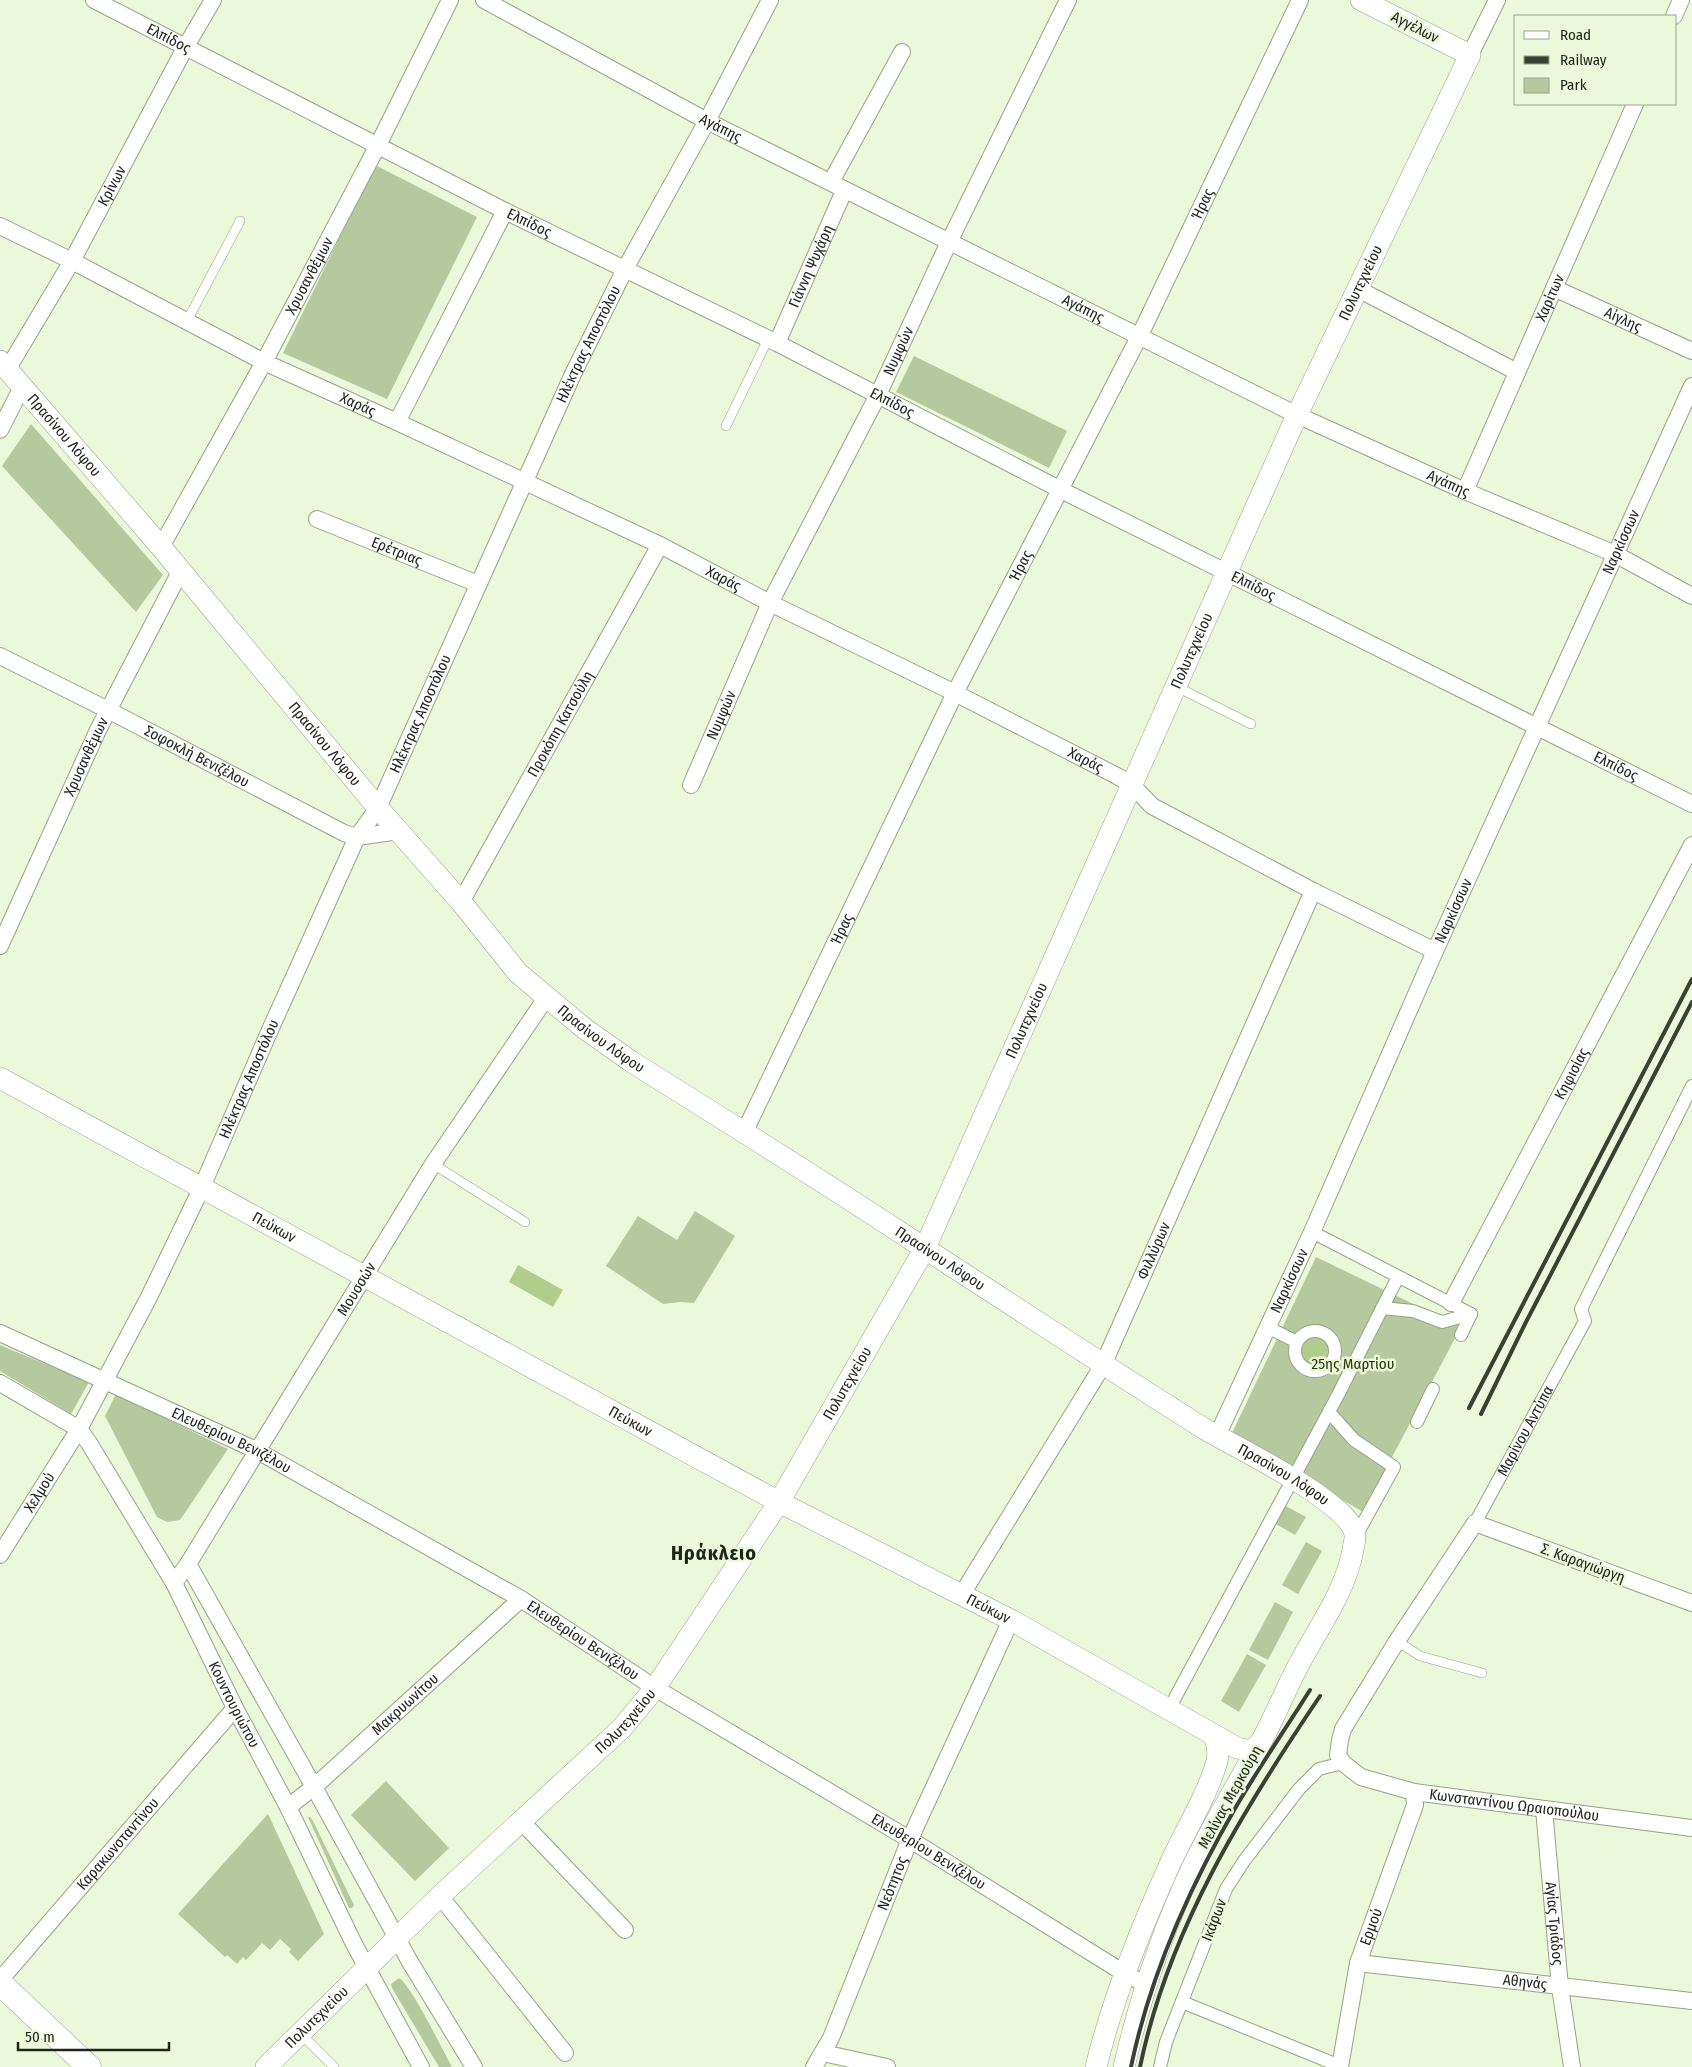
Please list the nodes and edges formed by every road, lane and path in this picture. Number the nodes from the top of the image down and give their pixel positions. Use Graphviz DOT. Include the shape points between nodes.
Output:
graph roads {
  1 [pos="94,0"];
  2 [pos="213,0"];
  3 [pos="450,0"];
  4 [pos="484,0"];
  5 [pos="770,0"];
  6 [pos="1068,0"];
  7 [pos="1300,0"];
  8 [pos="1361,0"];
  9 [pos="1496,0"];
  10 [pos="1681,0"];
  11 [pos="1674,15"];
  12 [pos="185,48"];
  13 [pos="902,52"];
  14 [pos="1470,55"];
  15 [pos="1635,105"];
  16 [pos="707,121"];
  17 [pos="378,145"];
  18 [pos="838,186"];
  19 [pos="505,211"];
  20 [pos="240,221"];
  21 [pos="0,226"];
  22 [pos="949,242"];
  23 [pos="72,260"];
  24 [pos="625,269"];
  25 [pos="1554,288"];
  26 [pos="1358,290"];
  27 [pos="187,321"];
  28 [pos="1140,335"];
  29 [pos="773,341"];
  30 [pos="1692,351"];
  31 [pos="264,362"];
  32 [pos="2,366"];
  33 [pos="1517,372"];
  34 [pos="1692,386"];
  35 [pos="22,387"];
  36 [pos="878,395"];
  37 [pos="1297,415"];
  38 [pos="397,422"];
  39 [pos="726,426"];
  40 [pos="0,430"];
  41 [pos="523,482"];
  42 [pos="1059,489"];
  43 [pos="1465,491"];
  44 [pos="317,519"];
  45 [pos="660,545"];
  46 [pos="161,547"];
  47 [pos="1615,554"];
  48 [pos="180,572"];
  49 [pos="1226,572"];
  50 [pos="478,584"];
  51 [pos="1692,596"];
  52 [pos="770,603"];
  53 [pos="0,656"];
  54 [pos="1175,686"];
  55 [pos="955,693"];
  56 [pos="108,710"];
  57 [pos="1251,724"];
  58 [pos="1537,727"];
  59 [pos="1131,784"];
  60 [pos="691,785"];
  61 [pos="1692,804"];
  62 [pos="378,808"];
  63 [pos="399,832"];
  64 [pos="357,838"];
  65 [pos="1692,845"];
  66 [pos="1313,891"];
  67 [pos="461,902"];
  68 [pos="0,946"];
  69 [pos="1435,951"];
  70 [pos="546,998"];
  71 [pos="0,1078"];
  72 [pos="1692,1086"];
  73 [pos="744,1133"];
  74 [pos="432,1164"];
  75 [pos="202,1187"];
  76 [pos="525,1222"];
  77 [pos="1312,1232"];
  78 [pos="925,1248"];
  79 [pos="365,1276"];
  80 [pos="1398,1277"];
  81 [pos="1451,1303"];
  82 [pos="1382,1308"];
  83 [pos="1471,1314"];
  84 [pos="1269,1328"];
  85 [pos="0,1333"];
  86 [pos="1461,1335"];
  87 [pos="1297,1342"];
  88 [pos="1331,1361"];
  89 [pos="1103,1365"];
  90 [pos="1350,1370"];
  91 [pos="106,1380"];
  92 [pos="0,1383"];
  93 [pos="1541,1386"];
  94 [pos="1434,1389"];
  95 [pos="1329,1412"];
  96 [pos="1417,1422"];
  97 [pos="79,1429"];
  98 [pos="1217,1436"];
  99 [pos="256,1450"];
  100 [pos="1497,1466"];
  101 [pos="1293,1479"];
  102 [pos="779,1502"];
  103 [pos="1475,1523"];
  104 [pos="1356,1536"];
  105 [pos="0,1556"];
  106 [pos="188,1564"];
  107 [pos="174,1583"];
  108 [pos="962,1594"];
  109 [pos="521,1599"];
  110 [pos="1692,1603"];
  111 [pos="1012,1620"];
  112 [pos="1397,1641"];
  113 [pos="1482,1673"];
  114 [pos="655,1688"];
  115 [pos="236,1708"];
  116 [pos="1169,1709"];
  117 [pos="1214,1735"];
  118 [pos="1260,1743"];
  119 [pos="1343,1763"];
  120 [pos="314,1787"];
  121 [pos="1414,1792"];
  122 [pos="288,1807"];
  123 [pos="1544,1809"];
  124 [pos="520,1820"];
  125 [pos="1692,1828"];
  126 [pos="910,1839"];
  127 [pos="440,1896"];
  128 [pos="624,1930"];
  129 [pos="398,1939"];
  130 [pos="1358,1964"];
  131 [pos="367,1969"];
  132 [pos="1124,1973"];
  133 [pos="0,1982"];
  134 [pos="1146,1984"];
  135 [pos="1560,1987"];
  136 [pos="1692,2001"];
  137 [pos="1182,2002"];
  138 [pos="301,2033"];
  139 [pos="565,2053"];
  140 [pos="818,2060"];
  141 [pos="89,2067"];
  142 [pos="266,2067"];
  143 [pos="334,2067"];
  144 [pos="421,2067"];
  145 [pos="474,2067"];
  146 [pos="887,2067"];
  147 [pos="1096,2067"];
  148 [pos="1124,2067"];
  149 [pos="1160,2067"];
  150 [pos="1340,2067"];
  151 [pos="1572,2067"];
  1 -- 12 [label="street, Ελπίδος"];
  2 -- 12 [label="street, Κρίνων"];
  3 -- 17 [label="street, Χρυσανθέμων"];
  4 -- 16 [label="street, Αγάπης"];
  5 -- 16 [label="street, Ηλέκτρας Αποστόλου"];
  6 -- 22 [label="street, Νυμφών"];
  7 -- 28 [label="street, Ήρας"];
  8 -- 14 [label="street, Αγγέλων"];
  9 -- 14 [label="street, Πολυτεχνείου"];
  10 -- 11 [label="street"];
  12 -- 17 [label="street, Ελπίδος"];
  12 -- 23 [label="street, Κρίνων"];
  13 -- 18 [label="street, Γιάννη Ψυχάρη"];
  14 -- 26 [label="street, Πολυτεχνείου"];
  15 -- 25 [label="street, Χαρίτων"];
  16 -- 18 [label="street, Αγάπης"];
  16 -- 24 [label="street, Ηλέκτρας Αποστόλου"];
  17 -- 19 [label="street, Ελπίδος"];
  17 -- 31 [label="street, Χρυσανθέμων"];
  18 -- 22 [label="street, Αγάπης"];
  18 -- 29 [label="street, Γιάννη Ψυχάρη"];
  19 -- 24 [label="street, Ελπίδος"];
  19 -- 38 [label="street"];
  20 -- 27 [label="lane"];
  21 -- 23 [label="street, Χαράς"];
  22 -- 28 [label="street, Αγάπης"];
  22 -- 36 [label="street, Νυμφών"];
  23 -- 27 [label="street, Χαράς"];
  23 -- 32 [label="street, Κρίνων"];
  24 -- 29 [label="street, Ελπίδος"];
  24 -- 41 [label="street, Ηλέκτρας Αποστόλου"];
  25 -- 30 [label="street, Αίγλης"];
  25 -- 33 [label="street, Χαρίτων"];
  26 -- 33 [label="street"];
  26 -- 37 [label="street, Πολυτεχνείου"];
  27 -- 31 [label="street, Χαράς"];
  28 -- 37 [label="street, Αγάπης"];
  28 -- 42 [label="street, Ήρας"];
  29 -- 36 [label="street, Ελπίδος"];
  29 -- 39 [label="lane"];
  31 -- 38 [label="street, Χαράς"];
  31 -- 46 [label="street, Χρυσανθέμων"];
  32 -- 35 [label="street, Πρασίνου Λόφου"];
  33 -- 43 [label="street, Χαρίτων"];
  34 -- 47 [label="street, Ναρκίσσων"];
  35 -- 40 [label="street"];
  35 -- 46 [label="street, Πρασίνου Λόφου"];
  36 -- 42 [label="street, Ελπίδος"];
  36 -- 52 [label="street, Νυμφών"];
  37 -- 43 [label="street, Αγάπης"];
  37 -- 49 [label="street, Πολυτεχνείου"];
  38 -- 41 [label="street, Χαράς"];
  41 -- 45 [label="street, Χαράς"];
  41 -- 50 [label="street, Ηλέκτρας Αποστόλου"];
  42 -- 49 [label="street, Ελπίδος"];
  42 -- 55 [label="street, Ήρας"];
  43 -- 47 [label="street, Αγάπης"];
  44 -- 50 [label="street, Ερέτριας"];
  45 -- 52 [label="street, Χαράς"];
  45 -- 67 [label="street, Προκόπη Κατσούλη"];
  46 -- 48 [label="street, Πρασίνου Λόφου"];
  47 -- 51 [label="street, Αγάπης"];
  47 -- 58 [label="street, Ναρκίσσων"];
  48 -- 56 [label="street, Χρυσανθέμων"];
  48 -- 62 [label="street, Πρασίνου Λόφου"];
  49 -- 54 [label="street, Πολυτεχνείου"];
  49 -- 58 [label="street, Ελπίδος"];
  50 -- 62 [label="street, Ηλέκτρας Αποστόλου"];
  52 -- 55 [label="street, Χαράς"];
  52 -- 60 [label="street, Νυμφών"];
  53 -- 56 [label="street, Σοφοκλή Βενιζέλου"];
  54 -- 57 [label="lane"];
  54 -- 59 [label="street, Πολυτεχνείου"];
  55 -- 59 [label="street, Χαράς"];
  55 -- 73 [label="street, Ήρας"];
  56 -- 64 [label="street, Σοφοκλή Βενιζέλου"];
  56 -- 68 [label="street, Χρυσανθέμων"];
  58 -- 61 [label="street, Ελπίδος"];
  58 -- 69 [label="street, Ναρκίσσων"];
  59 -- 66 [label="street, Χαράς" via="1152,806"];
  59 -- 78 [label="street, Πολυτεχνείου"];
  62 -- 63 [label="street, Πρασίνου Λόφου"];
  62 -- 64 [label="street, Ηλέκτρας Αποστόλου"];
  63 -- 64 [label="street"];
  63 -- 67 [label="street, Πρασίνου Λόφου"];
  64 -- 75 [label="street, Ηλέκτρας Αποστόλου"];
  65 -- 81 [label="street, Κηφισίας"];
  66 -- 69 [label="street, Χαράς"];
  66 -- 89 [label="street, Φιλλύρων"];
  67 -- 70 [label="street, Πρασίνου Λόφου" via="518,973"];
  69 -- 77 [label="street, Ναρκίσσων"];
  70 -- 73 [label="street, Πρασίνου Λόφου" via="632,1062"];
  70 -- 74 [label="street, Μουσσών"];
  71 -- 75 [label="street, Πεύκων"];
  72 -- 103 [label="street, Μαρίνου Αντύπα" via="1581,1308 1585,1321 1486,1493"];
  73 -- 78 [label="street, Πρασίνου Λόφου"];
  74 -- 76 [label="lane"];
  74 -- 79 [label="street, Μουσσών"];
  75 -- 79 [label="street, Πεύκων"];
  75 -- 91 [label="street, Ηλέκτρας Αποστόλου"];
  77 -- 80 [label="street"];
  77 -- 84 [label="street, Ναρκίσσων"];
  78 -- 89 [label="street, Πρασίνου Λόφου"];
  78 -- 102 [label="street, Πολυτεχνείου"];
  79 -- 99 [label="street, Μουσσών"];
  79 -- 102 [label="street, Πεύκων"];
  80 -- 81 [label="street"];
  80 -- 82 [label="street"];
  81 -- 83 [label="street"];
  82 -- 83 [label="street" via="1413,1312 1442,1322"];
  82 -- 90 [label="street"];
  83 -- 86 [label="street"];
  84 -- 87 [label="street"];
  84 -- 98 [label="street, Ναρκίσσων"];
  85 -- 91 [label="street, Ελευθερίου Βενιζέλου"];
  87 -- 88 [label="street" via="1297,1360 1304,1368 1322,1370"];
  87 -- 88 [label="street" via="1303,1334 1322,1332 1334,1346"];
  88 -- 90 [label="street"];
  89 -- 98 [label="street, Πρασίνου Λόφου"];
  89 -- 108 [label="street, Φιλλύρων"];
  90 -- 95 [label="street"];
  91 -- 97 [label="street, Ηλέκτρας Αποστόλου"];
  91 -- 99 [label="street, Ελευθερίου Βενιζέλου"];
  92 -- 97 [label="street, Κουντουριώτου"];
  93 -- 100 [label="street"];
  94 -- 96 [label="street"];
  95 -- 101 [label="street"];
  95 -- 104 [label="street" via="1354,1440 1394,1467"];
  97 -- 105 [label="street, Χελμού"];
  97 -- 107 [label="street, Κουντουριώτου"];
  98 -- 101 [label="street, Πρασίνου Λόφου"];
  99 -- 106 [label="street, Μουσσών"];
  99 -- 109 [label="street, Ελευθερίου Βενιζέλου"];
  101 -- 104 [label="street, Πρασίνου Λόφου" via="1346,1516"];
  101 -- 116 [label="street"];
  102 -- 108 [label="street, Πεύκων"];
  102 -- 114 [label="street, Πολυτεχνείου"];
  103 -- 110 [label="street, Σ. Καραγιώργη"];
  103 -- 112 [label="street, Μαρίνου Αντύπα"];
  104 -- 118 [label="street, Μελίνας Μερκούρη" via="1345,1581"];
  106 -- 107 [label="street, Μουσσών"];
  106 -- 120 [label="street, Κουντουριώτου"];
  107 -- 115 [label="street, Κουντουριώτου"];
  108 -- 111 [label="street, Πεύκων"];
  109 -- 114 [label="street, Ελευθερίου Βενιζέλου"];
  109 -- 120 [label="street, Μακρυωνίτου"];
  111 -- 116 [label="street, Πεύκων"];
  111 -- 126 [label="street, Νεότητος"];
  112 -- 113 [label="lane" via="1420,1656"];
  112 -- 119 [label="street, Μαρίνου Αντύπα" via="1343,1729 1338,1755"];
  114 -- 124 [label="street, Πολυτεχνείου" via="622,1728"];
  114 -- 126 [label="street, Ελευθερίου Βενιζέλου"];
  115 -- 122 [label="street, Κουντουριώτου"];
  115 -- 133 [label="street, Καρακωνσταντίνου"];
  116 -- 117 [label="street, Πεύκων"];
  117 -- 118 [label="street, Πεύκων" via="1237,1748 1252,1751"];
  117 -- 132 [label="street, Μελίνας Μερκούρη" via="1218,1759 1148,1912"];
  118 -- 134 [label="street, Μελίνας Μερκούρη" via="1193,1867 1167,1925"];
  119 -- 121 [label="street, Κωνσταντίνου Ωραιοπούλου" via="1361,1777"];
  119 -- 137 [label="street, Ικάρων" via="1319,1769 1299,1789 1244,1861 1226,1889"];
  120 -- 122 [label="street, Μακρυωνίτου"];
  120 -- 129 [label="street, Κουντουριώτου"];
  121 -- 123 [label="street, Κωνσταντίνου Ωραιοπούλου"];
  121 -- 130 [label="street, Ερμού" via="1415,1805"];
  122 -- 131 [label="street, Κουντουριώτου"];
  123 -- 125 [label="street, Κωνσταντίνου Ωραιοπούλου"];
  123 -- 135 [label="street, Αγίας Τριάδος"];
  124 -- 127 [label="street, Πολυτεχνείου"];
  124 -- 128 [label="street"];
  126 -- 132 [label="street, Ελευθερίου Βενιζέλου"];
  126 -- 140 [label="street, Νεότητος"];
  127 -- 129 [label="street, Πολυτεχνείου"];
  127 -- 139 [label="street"];
  129 -- 131 [label="street, Πολυτεχνείου"];
  129 -- 145 [label="street, Κουντουριώτου"];
  130 -- 135 [label="street, Αθηνάς"];
  130 -- 150 [label="street, Ερμού"];
  131 -- 138 [label="street, Πολυτεχνείου"];
  131 -- 144 [label="street, Κουντουριώτου"];
  132 -- 134 [label="street, Ελευθερίου Βενιζέλου"];
  132 -- 147 [label="street, Μελίνας Μερκούρη"];
  133 -- 141 [label="main road"];
  134 -- 148 [label="street, Μελίνας Μερκούρη"];
  135 -- 136 [label="street, Αθηνάς"];
  135 -- 151 [label="street, Αγίας Τριάδος"];
  137 -- 149 [label="street, Ικάρων"];
  137 -- 150 [label="street"];
  138 -- 142 [label="street, Πολυτεχνείου"];
  138 -- 143 [label="lane"];
  140 -- 146 [label="street"];
}
